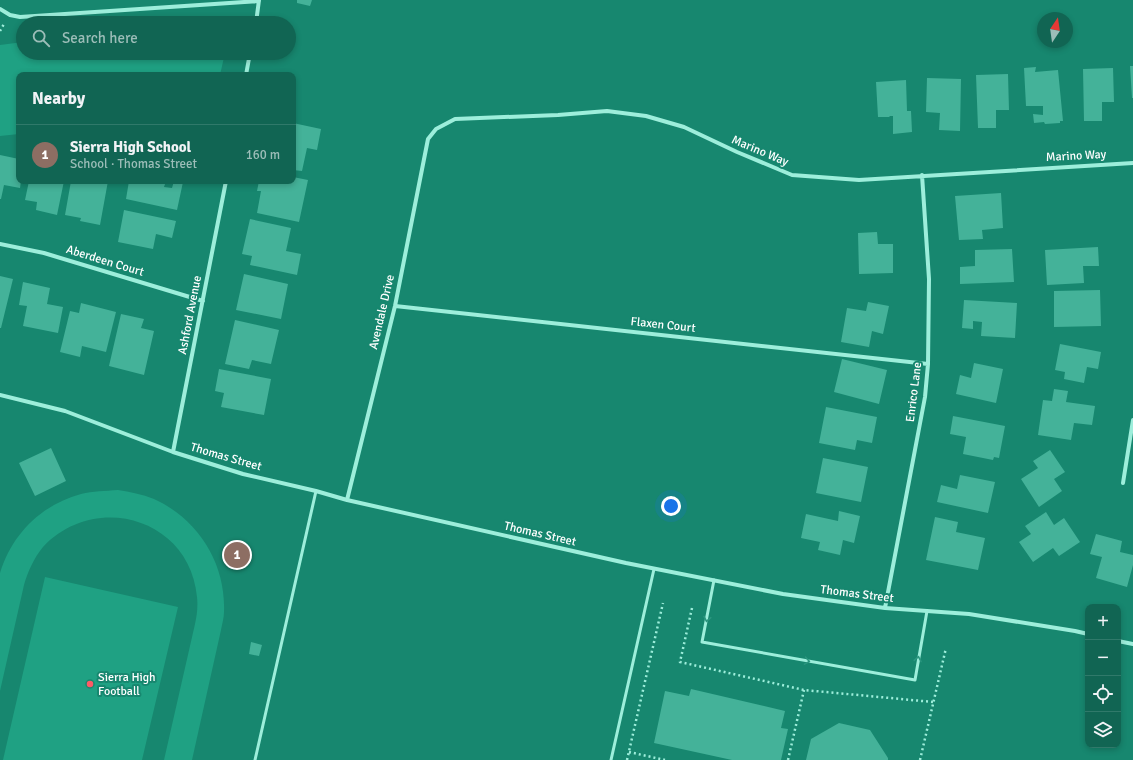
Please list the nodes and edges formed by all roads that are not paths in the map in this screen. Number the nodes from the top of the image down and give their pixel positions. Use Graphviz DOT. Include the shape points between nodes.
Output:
graph roads {
  1 [pos="259,0"];
  2 [pos="0,9"];
  3 [pos="16,16"];
  4 [pos="34,16"];
  5 [pos="257,16"];
  6 [pos="249,60"];
  7 [pos="247,72"];
  8 [pos="436,129"];
  9 [pos="1133,163"];
  10 [pos="922,175"];
  11 [pos="225,184"];
  12 [pos="0,244"];
  13 [pos="202,301"];
  14 [pos="395,306"];
  15 [pos="928,364"];
  16 [pos="0,395"];
  17 [pos="1133,420"];
  18 [pos="173,452"];
  19 [pos="1123,483"];
  20 [pos="316,491"];
  21 [pos="347,500"];
  22 [pos="654,569"];
  23 [pos="714,580"];
  24 [pos="885,608"];
  25 [pos="927,611"];
  26 [pos="1085,633"];
  27 [pos="1121,642"];
  28 [pos="1133,644"];
  29 [pos="256,760"];
  30 [pos="611,760"];
  1 -- 4 [label="street"];
  1 -- 5 [label="street"];
  2 -- 3 [label="street"];
  6 -- 7 [label="street"];
  8 -- 10 [label="street, Marino Way" via="455,119 607,111 646,116 684,127 792,175 859,180"];
  8 -- 14 [label="street, Avendale Drive" via="428,139"];
  9 -- 10 [label="street, Marino Way"];
  10 -- 15 [label="street, Enrico Lane" via="929,279"];
  11 -- 13 [label="street, Ashford Avenue"];
  12 -- 13 [label="street, Aberdeen Court" via="44,253"];
  13 -- 18 [label="street, Ashford Avenue"];
  14 -- 15 [label="street, Flaxen Court"];
  14 -- 21 [label="street, Avendale Drive"];
  15 -- 24 [label="street, Enrico Lane" via="925,396"];
  16 -- 18 [label="street, Thomas Street" via="65,411"];
  17 -- 19 [label="street"];
  18 -- 20 [label="street, Thomas Street" via="243,474"];
  20 -- 21 [label="street, Thomas Street"];
  20 -- 29 [label="lane"];
  21 -- 22 [label="street, Thomas Street"];
  22 -- 23 [label="street, Thomas Street"];
  22 -- 30 [label="lane"];
  23 -- 24 [label="street, Thomas Street" via="783,594"];
  23 -- 25 [label="lane, one-way" via="702,642 915,680"];
  24 -- 25 [label="street, Thomas Street"];
  25 -- 26 [label="street, Thomas Street" via="969,614"];
  27 -- 28 [label="street"];
}
